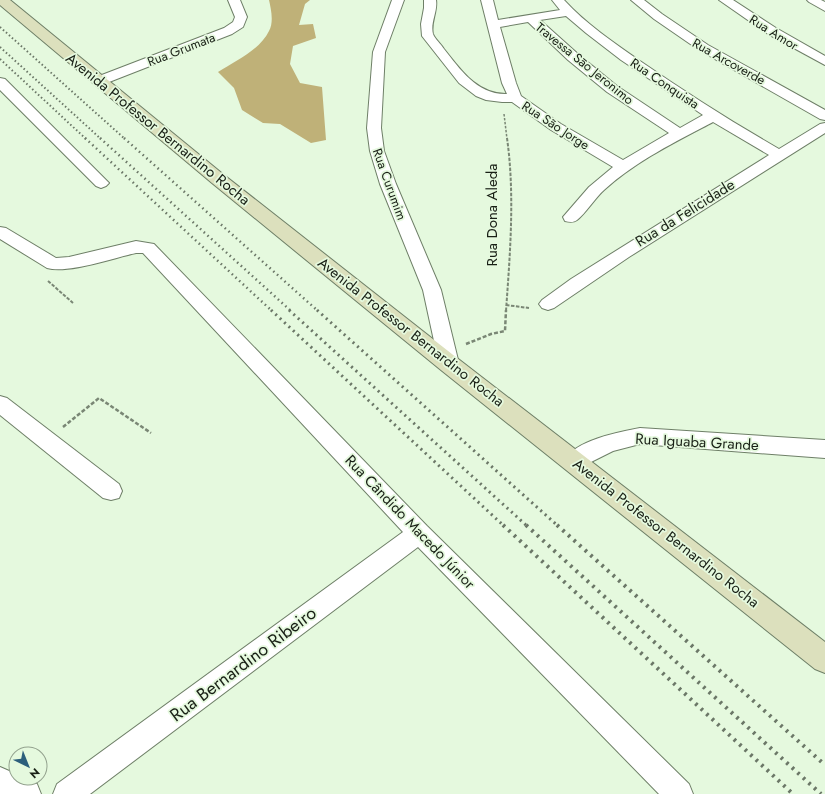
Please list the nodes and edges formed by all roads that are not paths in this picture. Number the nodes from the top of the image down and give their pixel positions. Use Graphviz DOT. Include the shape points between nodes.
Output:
graph roads {
  1 [pos="2,0"];
  2 [pos="234,0"];
  3 [pos="398,0"];
  4 [pos="430,0"];
  5 [pos="487,0"];
  6 [pos="558,0"];
  7 [pos="637,0"];
  8 [pos="725,0"];
  9 [pos="813,0"];
  10 [pos="825,7"];
  11 [pos="568,12"];
  12 [pos="530,18"];
  13 [pos="494,24"];
  14 [pos="825,61"];
  15 [pos="99,81"];
  16 [pos="0,82"];
  17 [pos="508,99"];
  18 [pos="713,116"];
  19 [pos="825,116"];
  20 [pos="825,127"];
  21 [pos="680,134"];
  22 [pos="779,155"];
  23 [pos="624,167"];
  24 [pos="101,183"];
  25 [pos="571,217"];
  26 [pos="0,232"];
  27 [pos="548,304"];
  28 [pos="448,358"];
  29 [pos="0,404"];
  30 [pos="825,450"];
  31 [pos="575,461"];
  32 [pos="111,491"];
  33 [pos="419,533"];
  34 [pos="825,659"];
  35 [pos="0,782"];
  36 [pos="27,794"];
  37 [pos="67,794"];
  38 [pos="679,794"];
  1 -- 15 [label="main road, Avenida Professor Bernardino Rocha"];
  2 -- 15 [label="street, Rua Grumata" via="241,17 239,24 228,32"];
  3 -- 28 [label="street, Rua Curumim" via="379,52 374,128 377,151 432,290"];
  4 -- 17 [label="street" via="427,35 451,67 478,93 490,98"];
  5 -- 13 [label="street, Rua São Jorge"];
  6 -- 11 [label="street, Rua Conquista"];
  7 -- 19 [label="street, Rua Arcoverde" via="688,38"];
  8 -- 14 [label="street, Rua Amor" via="778,35"];
  9 -- 10 [label="street"];
  11 -- 12 [label="street"];
  11 -- 18 [label="street, Rua Conquista" via="651,75"];
  12 -- 13 [label="street"];
  12 -- 21 [label="street, Travessa Sāo Jeronimo" via="612,89"];
  13 -- 17 [label="street, Rua São Jorge" via="509,83"];
  15 -- 28 [label="main road, Avenida Professor Bernardino Rocha" via="218,179"];
  16 -- 24 [label="street"];
  17 -- 23 [label="street, Rua São Jorge"];
  18 -- 21 [label="street"];
  18 -- 22 [label="street, Rua Conquista"];
  20 -- 22 [label="street, Rua da Felicidade"];
  21 -- 23 [label="street"];
  22 -- 27 [label="street, Rua da Felicidade" via="623,253"];
  23 -- 25 [label="street" via="597,187"];
  26 -- 33 [label="street, Rua Cândido Macedo Júnior" via="53,264 69,263 136,247 148,248"];
  28 -- 31 [label="main road, Avenida Professor Bernardino Rocha"];
  29 -- 32 [label="street"];
  30 -- 31 [label="street, Rua Iguaba Grande" via="640,436 592,449"];
  31 -- 34 [label="main road, Avenida Professor Bernardino Rocha"];
  33 -- 37 [label="street, Rua Bernardino Ribeiro"];
  33 -- 38 [label="street, Rua Cândido Macedo Júnior"];
  35 -- 36 [label="street"];
}
